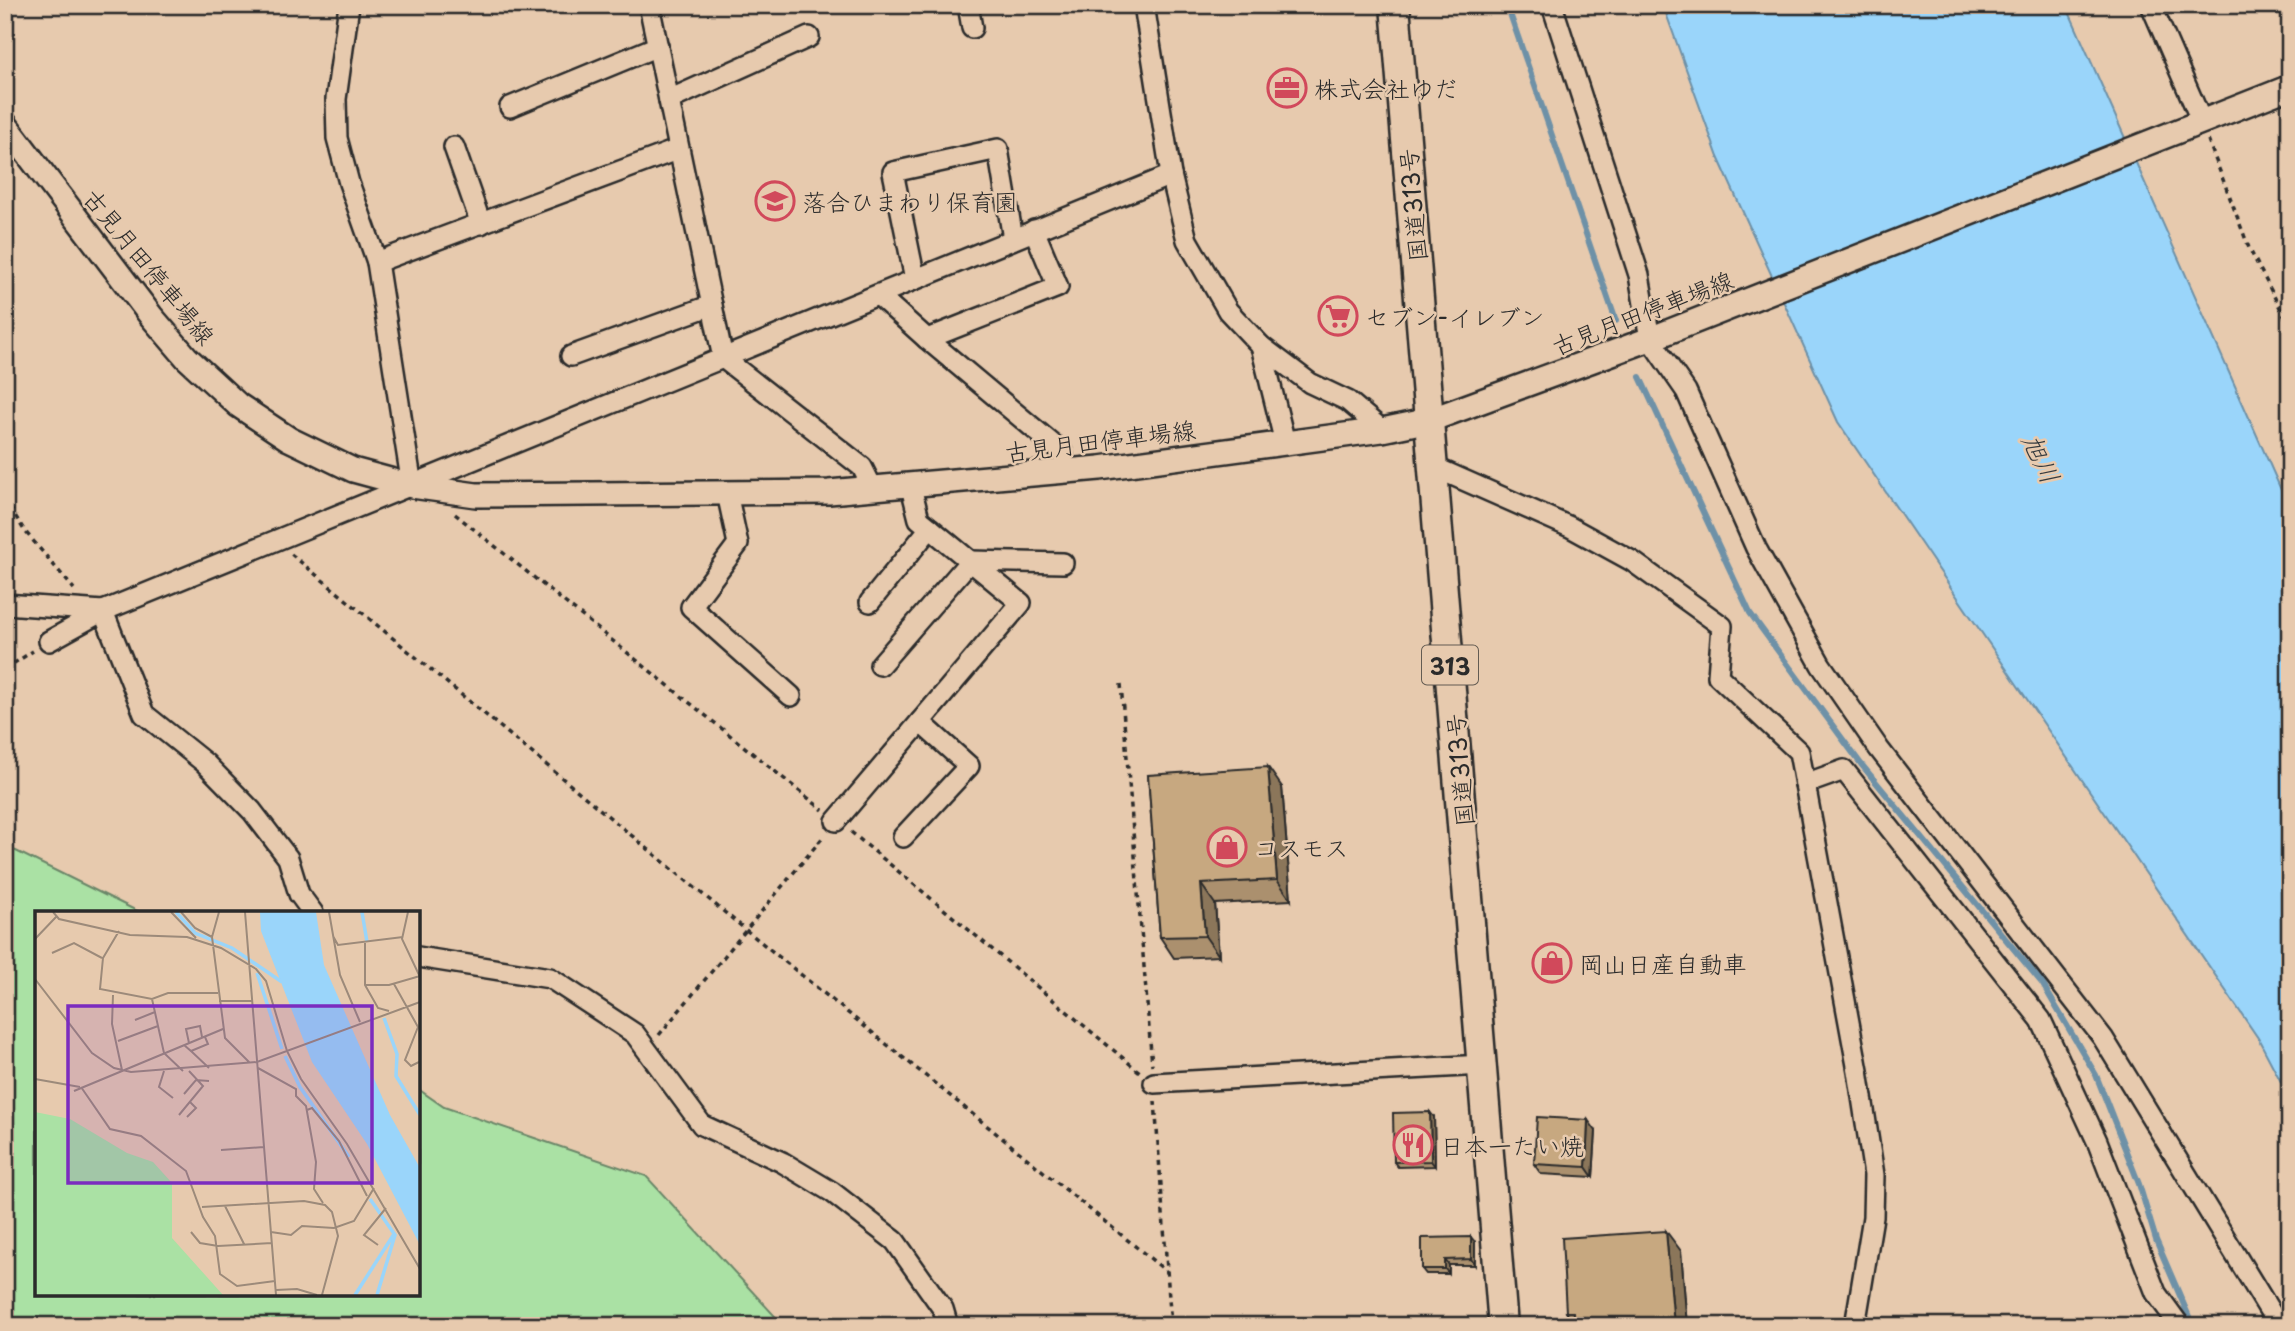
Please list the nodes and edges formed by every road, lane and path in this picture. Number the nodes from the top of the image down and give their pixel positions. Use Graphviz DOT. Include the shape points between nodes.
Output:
graph roads {
  1 [pos="349,5"];
  2 [pos="649,5"];
  3 [pos="968,5"];
  4 [pos="1144,5"];
  5 [pos="1395,5"];
  6 [pos="1552,5"];
  7 [pos="2151,5"];
  8 [pos="972,28"];
  9 [pos="809,37"];
  10 [pos="658,46"];
  11 [pos="2290,87"];
  12 [pos="669,100"];
  13 [pos="510,107"];
  14 [pos="2193,123"];
  15 [pos="5,124"];
  16 [pos="454,147"];
  17 [pos="680,149"];
  18 [pos="1171,175"];
  19 [pos="481,224"];
  20 [pos="1034,230"];
  21 [pos="1013,239"];
  22 [pos="377,262"];
  23 [pos="915,279"];
  24 [pos="878,295"];
  25 [pos="712,305"];
  26 [pos="2290,327"];
  27 [pos="928,339"];
  28 [pos="1650,339"];
  29 [pos="1261,346"];
  30 [pos="571,356"];
  31 [pos="723,358"];
  32 [pos="1430,420"];
  33 [pos="1382,430"];
  34 [pos="1284,443"];
  35 [pos="1434,467"];
  36 [pos="1066,471"];
  37 [pos="412,486"];
  38 [pos="911,487"];
  39 [pos="873,489"];
  40 [pos="727,493"];
  41 [pos="5,499"];
  42 [pos="445,507"];
  43 [pos="930,528"];
  44 [pos="275,541"];
  45 [pos="970,561"];
  46 [pos="1063,563"];
  47 [pos="870,602"];
  48 [pos="5,604"];
  49 [pos="103,611"];
  50 [pos="49,640"];
  51 [pos="880,665"];
  52 [pos="5,669"];
  53 [pos="1121,684"];
  54 [pos="791,696"];
  55 [pos="920,722"];
  56 [pos="1805,784"];
  57 [pos="836,821"];
  58 [pos="903,838"];
  59 [pos="312,911"];
  60 [pos="746,930"];
  61 [pos="420,957"];
  62 [pos="647,1050"];
  63 [pos="1483,1065"];
  64 [pos="1154,1083"];
  65 [pos="1167,1272"];
  66 [pos="948,1326"];
  67 [pos="1171,1326"];
  68 [pos="1503,1326"];
  69 [pos="1855,1326"];
  70 [pos="2180,1326"];
  71 [pos="2279,1326"];
  1 -- 22 [label="street" via="336,99 337,138"];
  2 -- 10 [label="street"];
  3 -- 8 [label="street"];
  4 -- 18 [label="street"];
  5 -- 32 [label="highway, 国道313号 / 313"];
  6 -- 28 [label="street" via="1640,275"];
  7 -- 14 [label="street"];
  9 -- 12 [label="street"];
  10 -- 12 [label="street"];
  10 -- 13 [label="street"];
  11 -- 14 [label="main road, 古見月田停車場線"];
  12 -- 17 [label="street"];
  14 -- 26 [label="path"];
  14 -- 28 [label="main road, 古見月田停車場線"];
  15 -- 37 [label="main road, 古見月田停車場線" via="151,316 187,358 239,405 289,439 353,470"];
  16 -- 19 [label="street"];
  17 -- 19 [label="street"];
  17 -- 25 [label="street"];
  18 -- 20 [label="street"];
  18 -- 29 [label="street" via="1187,240 1228,311"];
  19 -- 22 [label="street"];
  20 -- 21 [label="street"];
  20 -- 27 [label="street" via="1058,287"];
  21 -- 23 [label="street"];
  21 -- 23 [label="street" via="998,149 893,172"];
  22 -- 37 [label="street"];
  23 -- 24 [label="street"];
  24 -- 27 [label="street"];
  24 -- 31 [label="street"];
  25 -- 30 [label="street"];
  25 -- 31 [label="street"];
  27 -- 36 [label="street" via="1062,452"];
  28 -- 32 [label="main road, 古見月田停車場線"];
  28 -- 71 [label="street" via="1686,391 1756,548 1821,665 1879,749 2103,1038"];
  29 -- 33 [label="street" via="1310,383 1348,401"];
  29 -- 34 [label="street"];
  31 -- 37 [label="street"];
  31 -- 39 [label="street" via="862,467"];
  32 -- 33 [label="main road, 古見月田停車場線"];
  32 -- 35 [label="highway, 国道313号 / 313"];
  33 -- 34 [label="main road, 古見月田停車場線"];
  34 -- 36 [label="main road, 古見月田停車場線"];
  35 -- 56 [label="street" via="1570,527 1632,561 1722,626 1718,676 1799,752"];
  35 -- 63 [label="highway, 国道313号 / 313"];
  36 -- 38 [label="main road, 古見月田停車場線"];
  37 -- 40 [label="main road, 古見月田停車場線" via="476,495"];
  37 -- 44 [label="street"];
  38 -- 39 [label="main road, 古見月田停車場線"];
  38 -- 43 [label="street" via="919,519"];
  39 -- 40 [label="main road, 古見月田停車場線"];
  40 -- 54 [label="street" via="738,544 691,607"];
  41 -- 49 [label="path" via="24,530 76,592"];
  42 -- 57 [label="path"];
  43 -- 45 [label="street"];
  43 -- 47 [label="street"];
  44 -- 49 [label="street"];
  44 -- 60 [label="path"];
  45 -- 46 [label="street"];
  45 -- 51 [label="street"];
  45 -- 55 [label="street" via="1021,603"];
  48 -- 49 [label="street"];
  49 -- 50 [label="street"];
  49 -- 59 [label="street" via="144,714 253,811 289,858 299,894"];
  50 -- 52 [label="path"];
  53 -- 64 [label="path"];
  55 -- 57 [label="street"];
  55 -- 58 [label="street" via="969,766"];
  56 -- 69 [label="street" via="1874,1175 1873,1217"];
  56 -- 70 [label="street" via="1844,770 2041,1020 2097,1141 2156,1293"];
  57 -- 60 [label="path"];
  57 -- 64 [label="path"];
  60 -- 62 [label="path"];
  60 -- 65 [label="path"];
  61 -- 62 [label="street" via="550,978 635,1034"];
  62 -- 66 [label="street" via="702,1125 782,1162 832,1192 895,1241 943,1309"];
  63 -- 64 [label="street"];
  63 -- 68 [label="highway, 国道313号 / 313"];
  64 -- 65 [label="path"];
  65 -- 67 [label="path"];
}
